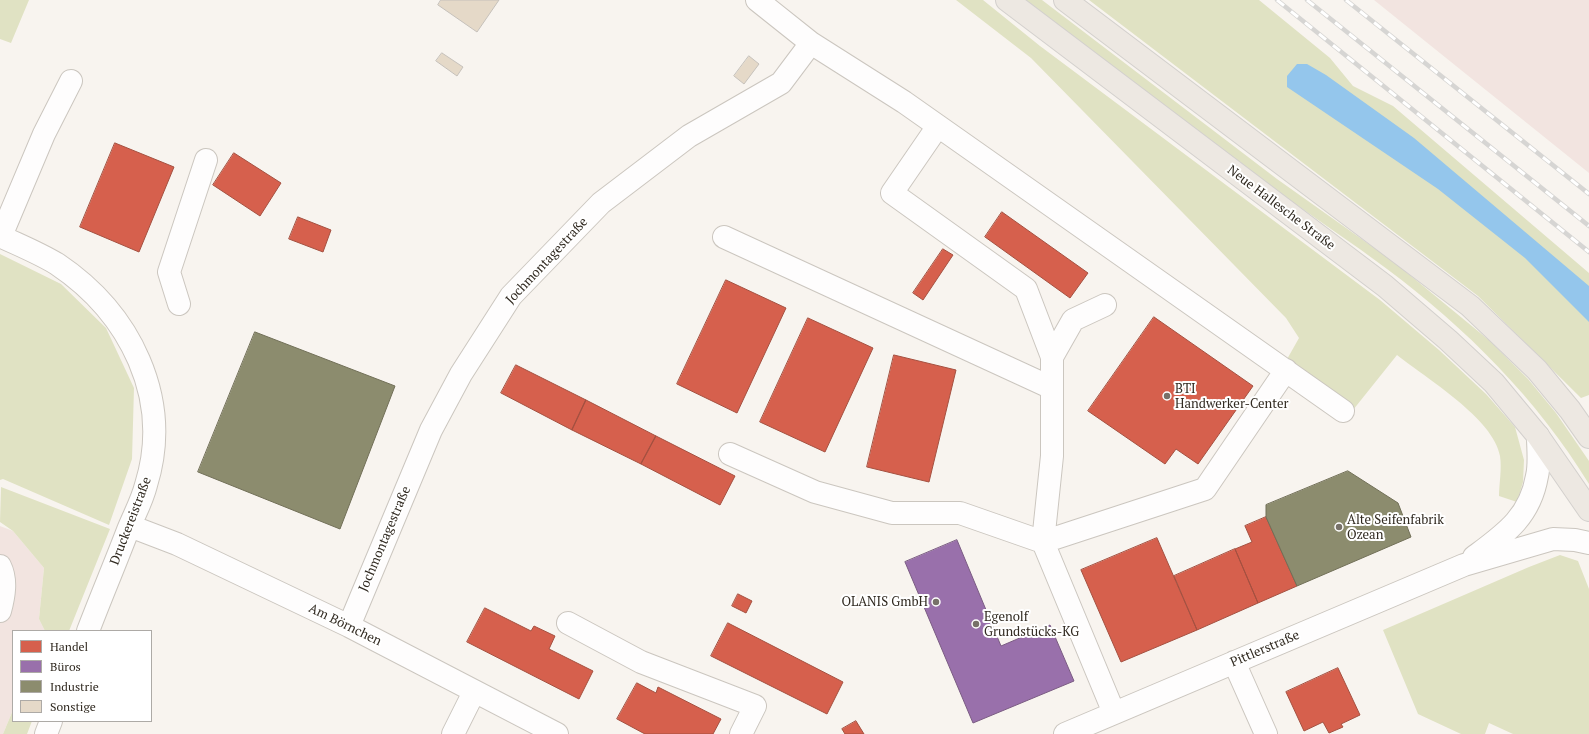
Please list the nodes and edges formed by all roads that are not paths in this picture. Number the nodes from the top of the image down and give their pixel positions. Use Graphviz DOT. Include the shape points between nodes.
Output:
graph roads {
  1 [pos="757,0"];
  2 [pos="1007,0"];
  3 [pos="1065,0"];
  4 [pos="811,42"];
  5 [pos="71,81"];
  6 [pos="938,126"];
  7 [pos="206,160"];
  8 [pos="1,236"];
  9 [pos="724,237"];
  10 [pos="179,304"];
  11 [pos="1105,305"];
  12 [pos="1052,357"];
  13 [pos="1286,370"];
  14 [pos="1052,388"];
  15 [pos="1344,411"];
  16 [pos="1538,436"];
  17 [pos="1588,436"];
  18 [pos="730,454"];
  19 [pos="1589,510"];
  20 [pos="130,526"];
  21 [pos="1043,542"];
  22 [pos="1589,543"];
  23 [pos="1464,564"];
  24 [pos="0,566"];
  25 [pos="0,611"];
  26 [pos="568,623"];
  27 [pos="349,626"];
  28 [pos="88,630"];
  29 [pos="1234,662"];
  30 [pos="474,692"];
  31 [pos="1114,713"];
  32 [pos="51,722"];
  33 [pos="46,734"];
  34 [pos="453,734"];
  35 [pos="557,734"];
  36 [pos="741,734"];
  37 [pos="1065,734"];
  38 [pos="1266,734"];
  1 -- 4 [label="street"];
  2 -- 16 [label="main road, Neue Hallesche Straße" via="1385,286 1494,383"];
  3 -- 17 [label="main road" via="1470,306 1536,370"];
  4 -- 6 [label="street"];
  4 -- 27 [label="street, Jochmontagestraße" via="781,83 689,136 601,203 512,296 461,374 431,430"];
  5 -- 8 [label="street" via="44,134"];
  6 -- 12 [label="street" via="892,193 1026,289"];
  6 -- 13 [label="street"];
  7 -- 10 [label="street" via="169,272"];
  8 -- 20 [label="street, Druckereistraße" via="56,264 81,283 106,306 138,357 150,390 154,422 153,453 146,486"];
  9 -- 14 [label="street"];
  11 -- 12 [label="street" via="1073,320"];
  12 -- 14 [label="street"];
  13 -- 15 [label="street"];
  13 -- 21 [label="street" via="1205,490"];
  14 -- 21 [label="street" via="1052,456"];
  16 -- 19 [label="main road, Neue Hallesche Straße"];
  16 -- 23 [label="street, Pittlerstraße" via="1538,476 1530,501 1521,517 1507,532"];
  18 -- 21 [label="street" via="815,492 892,513 960,513"];
  20 -- 27 [label="street, Am Börnchen" via="177,544"];
  20 -- 28 [label="street, Druckereistraße"];
  21 -- 31 [label="street"];
  22 -- 23 [label="street, Pittlerstraße" via="1554,539"];
  23 -- 29 [label="street, Pittlerstraße"];
  24 -- 25 [label="street" via="4,574"];
  26 -- 36 [label="street" via="641,662 755,706"];
  27 -- 30 [label="street, Am Börnchen"];
  29 -- 31 [label="street, Pittlerstraße"];
  29 -- 38 [label="street"];
  30 -- 34 [label="street"];
  30 -- 35 [label="street, Am Börnchen"];
  31 -- 37 [label="street, Pittlerstraße"];
  32 -- 33 [label="street"];
}
